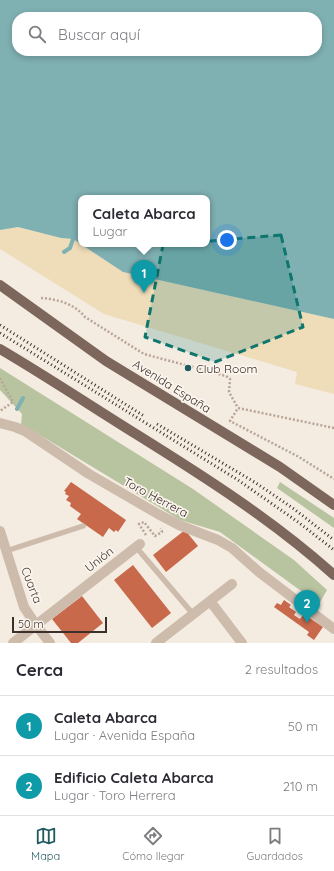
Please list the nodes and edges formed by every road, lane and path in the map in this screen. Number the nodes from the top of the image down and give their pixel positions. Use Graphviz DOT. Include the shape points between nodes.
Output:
graph roads {
  1 [pos="0,285"];
  2 [pos="41,298"];
  3 [pos="0,344"];
  4 [pos="0,349"];
  5 [pos="16,359"];
  6 [pos="0,378"];
  7 [pos="238,408"];
  8 [pos="0,410"];
  9 [pos="0,423"];
  10 [pos="334,428"];
  11 [pos="334,479"];
  12 [pos="334,505"];
  13 [pos="158,514"];
  14 [pos="83,526"];
  15 [pos="0,531"];
  16 [pos="138,546"];
  17 [pos="6,551"];
  18 [pos="334,575"];
  19 [pos="232,584"];
  20 [pos="210,601"];
  21 [pos="193,614"];
  22 [pos="36,625"];
  23 [pos="334,629"];
  24 [pos="13,643"];
  25 [pos="50,643"];
  26 [pos="156,643"];
  27 [pos="242,643"];
  1 -- 12 [label="main road, Avenida España" via="106,361 280,467"];
  2 -- 7 [label="path" via="55,299 79,310 85,317 144,354 226,376 230,379 229,392"];
  3 -- 5 [label="main road"];
  4 -- 5 [label="main road"];
  5 -- 18 [label="main road" via="191,469 262,517"];
  6 -- 8 [label="path" via="13,402"];
  7 -- 10 [label="path"];
  7 -- 11 [label="path" via="230,421 299,457"];
  9 -- 13 [label="street, Toro Herrera" via="25,431 89,474"];
  13 -- 16 [label="path" via="162,532 155,536 144,522 139,524 148,538"];
  13 -- 23 [label="street, Toro Herrera" via="232,548 259,572"];
  14 -- 17 [label="lane"];
  15 -- 17 [label="street, Cuarta"];
  16 -- 21 [label="lane"];
  16 -- 22 [label="street, Unión"];
  17 -- 22 [label="street, Cuarta" via="24,607"];
  19 -- 20 [label="street"];
  20 -- 21 [label="street"];
  20 -- 27 [label="street"];
  21 -- 26 [label="street"];
  22 -- 24 [label="street, Unión"];
  22 -- 25 [label="street, Cuarta"];
}
